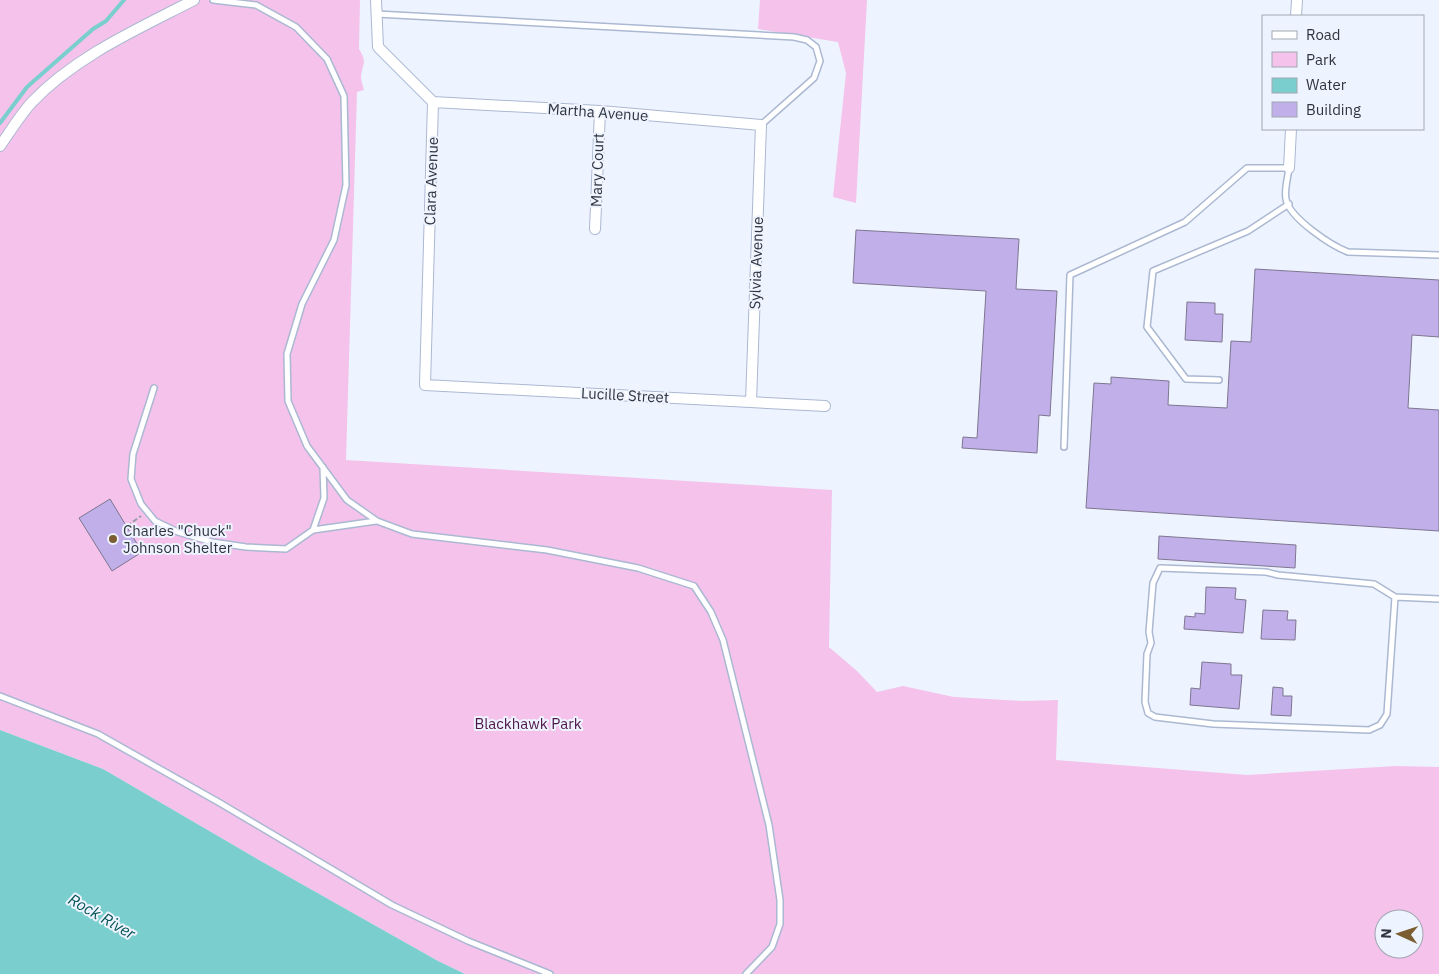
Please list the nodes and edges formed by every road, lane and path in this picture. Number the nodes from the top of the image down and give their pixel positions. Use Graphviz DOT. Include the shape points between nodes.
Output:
graph roads {
  1 [pos="194,0"];
  2 [pos="213,0"];
  3 [pos="376,0"];
  4 [pos="1297,0"];
  5 [pos="377,14"];
  6 [pos="1296,15"];
  7 [pos="433,102"];
  8 [pos="600,111"];
  9 [pos="761,125"];
  10 [pos="1291,130"];
  11 [pos="0,146"];
  12 [pos="1289,168"];
  13 [pos="1288,204"];
  14 [pos="595,230"];
  15 [pos="1439,255"];
  16 [pos="1219,380"];
  17 [pos="426,385"];
  18 [pos="154,388"];
  19 [pos="751,402"];
  20 [pos="825,406"];
  21 [pos="1064,447"];
  22 [pos="323,467"];
  23 [pos="147,512"];
  24 [pos="376,521"];
  25 [pos="127,526"];
  26 [pos="313,530"];
  27 [pos="1395,597"];
  28 [pos="1439,599"];
  29 [pos="0,696"];
  30 [pos="550,974"];
  31 [pos="746,974"];
  1 -- 11 [label="street" via="75,65 32,103"];
  2 -- 22 [label="lane" via="256,5 296,27 327,59 344,96 346,185 334,240 302,304 287,354 288,401 307,446"];
  3 -- 5 [label="street"];
  4 -- 6 [label="street"];
  5 -- 7 [label="street" via="378,46"];
  5 -- 9 [label="lane" via="807,40 816,47 820,61 814,78"];
  7 -- 8 [label="street, Martha Avenue"];
  7 -- 17 [label="street, Clara Avenue"];
  8 -- 9 [label="street, Martha Avenue"];
  8 -- 14 [label="street, Mary Court"];
  9 -- 19 [label="street, Sylvia Avenue"];
  10 -- 12 [label="street"];
  12 -- 13 [label="lane"];
  12 -- 21 [label="lane" via="1247,168 1185,222 1070,275"];
  13 -- 15 [label="lane" via="1309,228 1348,252"];
  13 -- 16 [label="lane" via="1248,231 1153,271 1147,327 1186,378"];
  17 -- 19 [label="street, Lucille Street"];
  18 -- 23 [label="lane" via="133,454 131,479"];
  19 -- 20 [label="street, Lucille Street"];
  22 -- 24 [label="lane" via="347,500"];
  22 -- 26 [label="lane" via="324,498"];
  23 -- 25 [label="path"];
  23 -- 26 [label="lane" via="155,522 178,532 246,547 286,549"];
  24 -- 26 [label="lane"];
  24 -- 31 [label="lane" via="412,534 547,550 638,568 694,586 711,612 723,640 770,825 780,924 772,947"];
  27 -- 27 [label="lane" via="1387,714 1380,725 1369,730 1213,724 1155,717 1148,713 1145,702 1147,654 1151,644 1151,602 1153,583 1160,568 1266,572 1374,584"];
  27 -- 28 [label="lane"];
  29 -- 30 [label="lane" via="98,734 392,905 468,941"];
}
